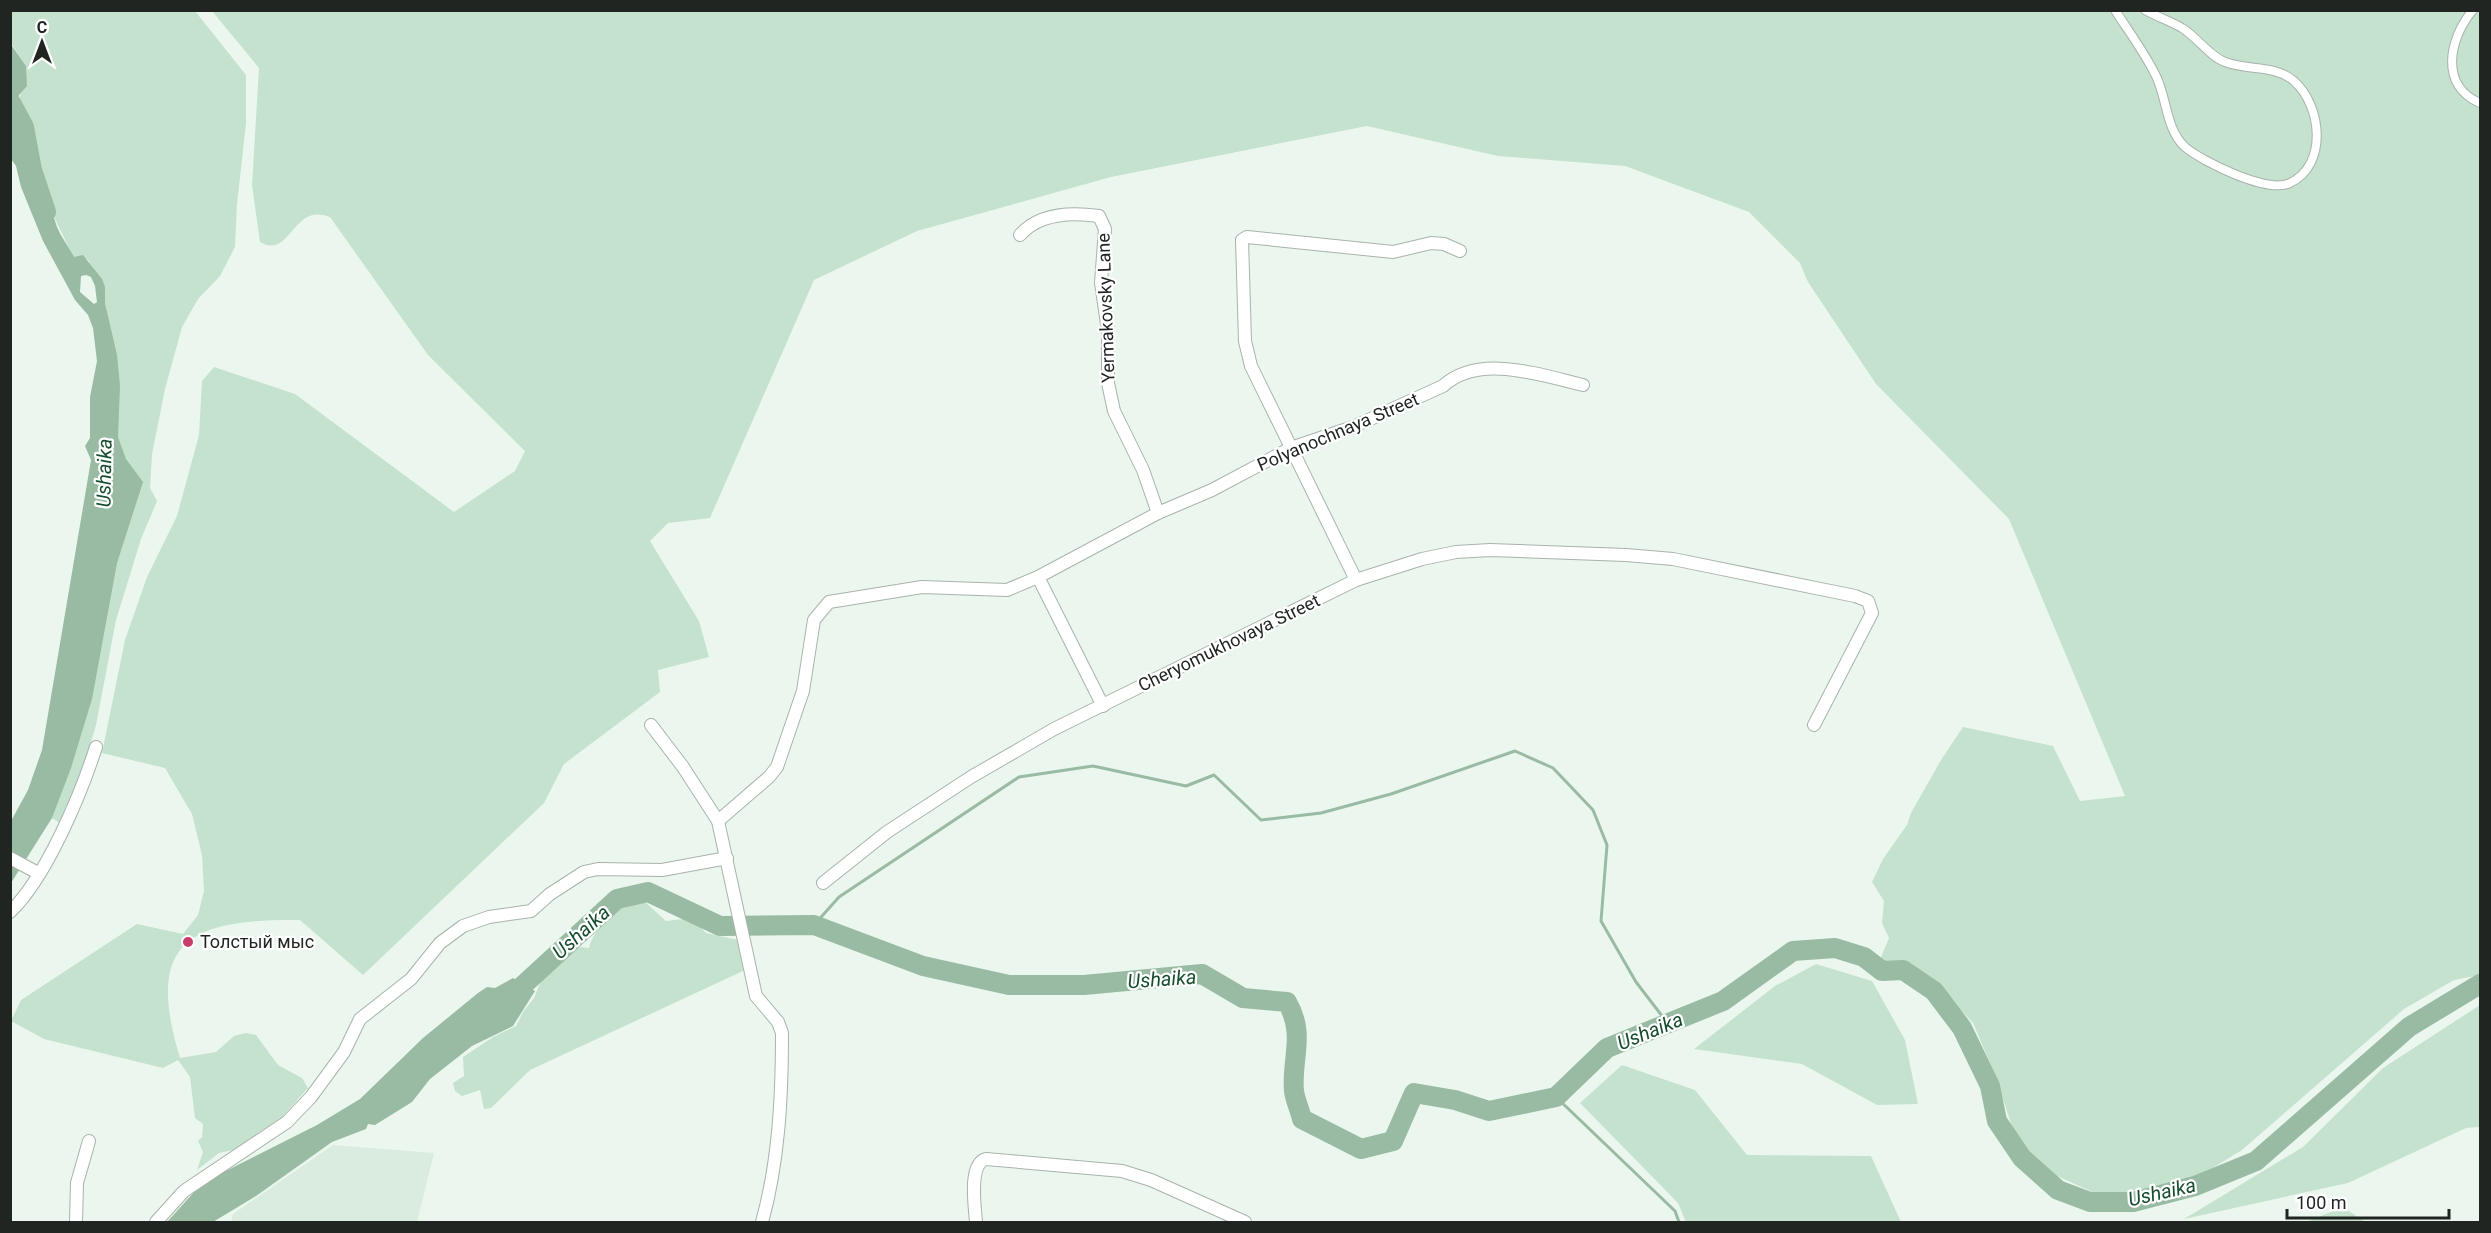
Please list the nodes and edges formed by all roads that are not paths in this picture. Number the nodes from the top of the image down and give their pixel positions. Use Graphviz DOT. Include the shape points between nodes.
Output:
graph roads {
  1 [pos="2115,10"];
  2 [pos="2145,10"];
  3 [pos="2473,10"];
  4 [pos="2481,103"];
  5 [pos="1020,235"];
  6 [pos="1460,251"];
  7 [pos="1583,385"];
  8 [pos="1291,448"];
  9 [pos="1158,513"];
  10 [pos="1038,577"];
  11 [pos="1356,580"];
  12 [pos="1103,706"];
  13 [pos="651,725"];
  14 [pos="1814,725"];
  15 [pos="96,747"];
  16 [pos="718,821"];
  17 [pos="10,858"];
  18 [pos="727,858"];
  19 [pos="36,871"];
  20 [pos="823,883"];
  21 [pos="10,912"];
  22 [pos="89,1141"];
  23 [pos="76,1222"];
  24 [pos="156,1222"];
  25 [pos="762,1222"];
  26 [pos="976,1222"];
  27 [pos="1245,1222"];
  1 -- 2 [label="street" via="2157,76 2174,132 2184,146 2258,183 2289,184 2300,176 2311,162 2317,144 2314,116 2305,93 2293,80 2273,70 2223,62 2183,28"];
  3 -- 4 [label="street" via="2457,33 2451,51 2452,69 2458,85"];
  5 -- 9 [label="street, Yermakovsky Lane" via="1029,224 1060,214 1099,216 1105,229 1101,283 1108,332 1108,383 1114,411 1143,470"];
  6 -- 8 [label="street" via="1444,243 1393,252 1247,237 1242,240 1245,341 1251,366"];
  7 -- 8 [label="street, Polyanochnaya Street" via="1513,371 1465,371 1443,386 1353,427"];
  8 -- 9 [label="street, Polyanochnaya Street" via="1212,490"];
  8 -- 11 [label="street"];
  9 -- 10 [label="street, Polyanochnaya Street"];
  10 -- 12 [label="street"];
  10 -- 16 [label="street, Polyanochnaya Street" via="1007,590 922,587 829,602 814,620 803,691 777,766"];
  11 -- 12 [label="street, Cheryomukhovaya Street"];
  11 -- 14 [label="street, Cheryomukhovaya Street" via="1455,552 1526,549 1673,559 1855,596 1868,601 1872,613"];
  12 -- 20 [label="street, Cheryomukhovaya Street" via="970,777 887,832"];
  13 -- 16 [label="street"];
  15 -- 19 [label="street" via="65,826"];
  16 -- 18 [label="street"];
  17 -- 19 [label="street"];
  18 -- 24 [label="street" via="662,870 598,868 565,882 531,911 489,917 463,926 440,943 411,979 360,1018 344,1052 287,1122 184,1191"];
  18 -- 25 [label="street" via="756,996 778,1022 782,1033 777,1146"];
  19 -- 21 [label="street"];
  22 -- 23 [label="street" via="77,1183"];
  26 -- 27 [label="street" via="975,1174 977,1165 986,1158 1122,1171"];
}
